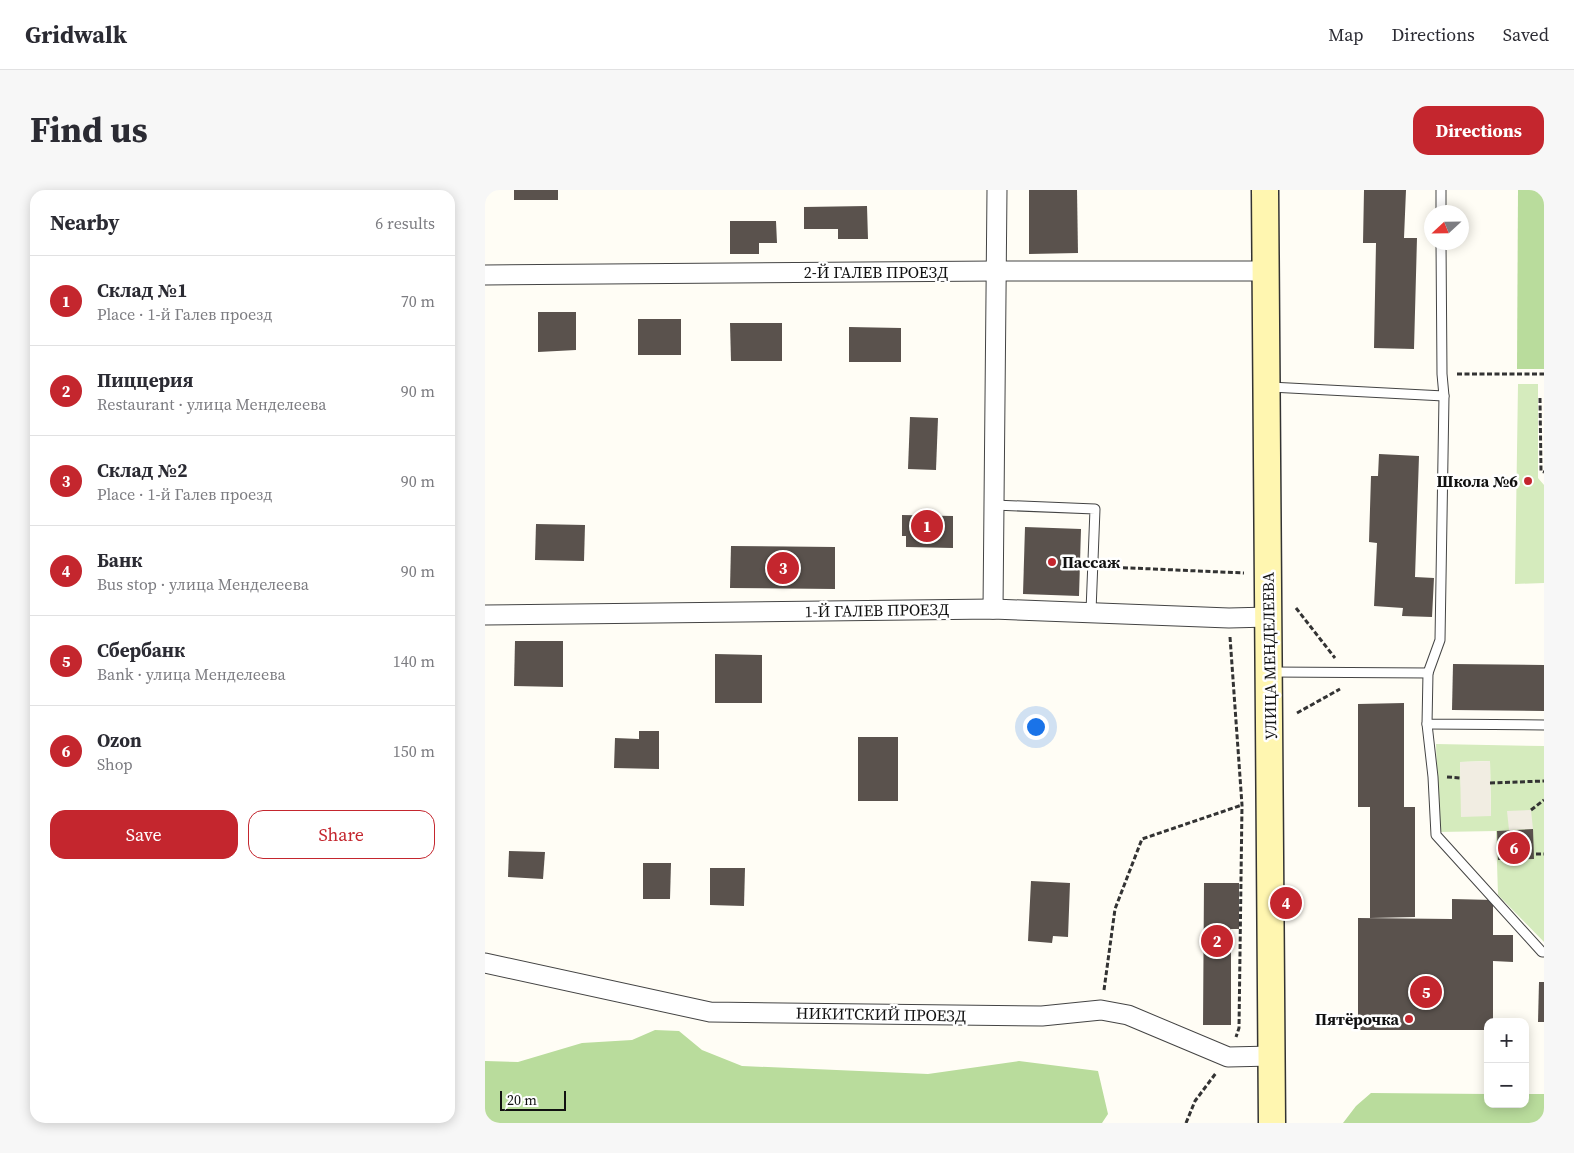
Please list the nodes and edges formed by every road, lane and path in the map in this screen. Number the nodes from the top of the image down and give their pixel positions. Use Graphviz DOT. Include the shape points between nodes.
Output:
graph roads {
  1 [pos="997,190"];
  2 [pos="1265,190"];
  3 [pos="1441,190"];
  4 [pos="1441,205"];
  5 [pos="1441,250"];
  6 [pos="996,271"];
  7 [pos="1266,271"];
  8 [pos="485,275"];
  9 [pos="1442,374"];
  10 [pos="1544,374"];
  11 [pos="1266,387"];
  12 [pos="1444,396"];
  13 [pos="1541,398"];
  14 [pos="1544,472"];
  15 [pos="994,505"];
  16 [pos="1093,566"];
  17 [pos="1246,573"];
  18 [pos="1296,608"];
  19 [pos="993,609"];
  20 [pos="1091,611"];
  21 [pos="485,615"];
  22 [pos="1269,617"];
  23 [pos="1229,618"];
  24 [pos="1270,672"];
  25 [pos="1346,672"];
  26 [pos="1369,673"];
  27 [pos="1428,673"];
  28 [pos="1297,713"];
  29 [pos="1427,724"];
  30 [pos="1544,725"];
  31 [pos="1544,782"];
  32 [pos="1490,783"];
  33 [pos="1544,800"];
  34 [pos="1242,805"];
  35 [pos="1531,810"];
  36 [pos="1536,854"];
  37 [pos="1544,854"];
  38 [pos="1544,952"];
  39 [pos="485,963"];
  40 [pos="1101,1010"];
  41 [pos="1272,1056"];
  42 [pos="1228,1057"];
  43 [pos="1186,1123"];
  44 [pos="1272,1123"];
  1 -- 6 [label="street"];
  2 -- 7 [label="main road, УЛИЦА МЕНДЕЛЕЕВА"];
  3 -- 4 [label="lane"];
  5 -- 9 [label="lane"];
  6 -- 7 [label="street, 2-Й ГАЛЕВ ПРОЕЗД"];
  6 -- 8 [label="street, 2-Й ГАЛЕВ ПРОЕЗД"];
  6 -- 15 [label="street"];
  7 -- 11 [label="main road, УЛИЦА МЕНДЕЛЕЕВА"];
  9 -- 10 [label="path"];
  9 -- 12 [label="lane"];
  11 -- 12 [label="lane"];
  11 -- 22 [label="main road, УЛИЦА МЕНДЕЛЕЕВА"];
  12 -- 27 [label="lane" via="1440,640"];
  13 -- 14 [label="path" via="1541,472"];
  15 -- 16 [label="lane" via="1095,509"];
  15 -- 19 [label="street"];
  16 -- 17 [label="path"];
  16 -- 20 [label="lane"];
  18 -- 25 [label="path"];
  19 -- 20 [label="street, 1-Й ГАЛЕВ ПРОЕЗД"];
  19 -- 21 [label="street, 1-Й ГАЛЕВ ПРОЕЗД"];
  20 -- 23 [label="street, 1-Й ГАЛЕВ ПРОЕЗД"];
  22 -- 23 [label="street, 1-Й ГАЛЕВ ПРОЕЗД"];
  22 -- 24 [label="main road, УЛИЦА МЕНДЕЛЕЕВА"];
  23 -- 34 [label="path"];
  24 -- 25 [label="lane"];
  24 -- 41 [label="main road, УЛИЦА МЕНДЕЛЕЕВА"];
  25 -- 26 [label="lane"];
  26 -- 27 [label="lane"];
  26 -- 28 [label="path"];
  27 -- 29 [label="lane"];
  29 -- 30 [label="lane"];
  29 -- 38 [label="lane" via="1436,835"];
  31 -- 32 [label="path"];
  33 -- 35 [label="path"];
  34 -- 40 [label="path" via="1142,839 1115,909"];
  34 -- 42 [label="path" via="1239,1028"];
  36 -- 37 [label="path"];
  39 -- 40 [label="street, НИКИТСКИЙ ПРОЕЗД" via="710,1012 1042,1016"];
  40 -- 42 [label="street, НИКИТСКИЙ ПРОЕЗД" via="1128,1015"];
  41 -- 42 [label="street, НИКИТСКИЙ ПРОЕЗД"];
  41 -- 44 [label="main road, УЛИЦА МЕНДЕЛЕЕВА"];
  42 -- 43 [label="path" via="1195,1101"];
}
